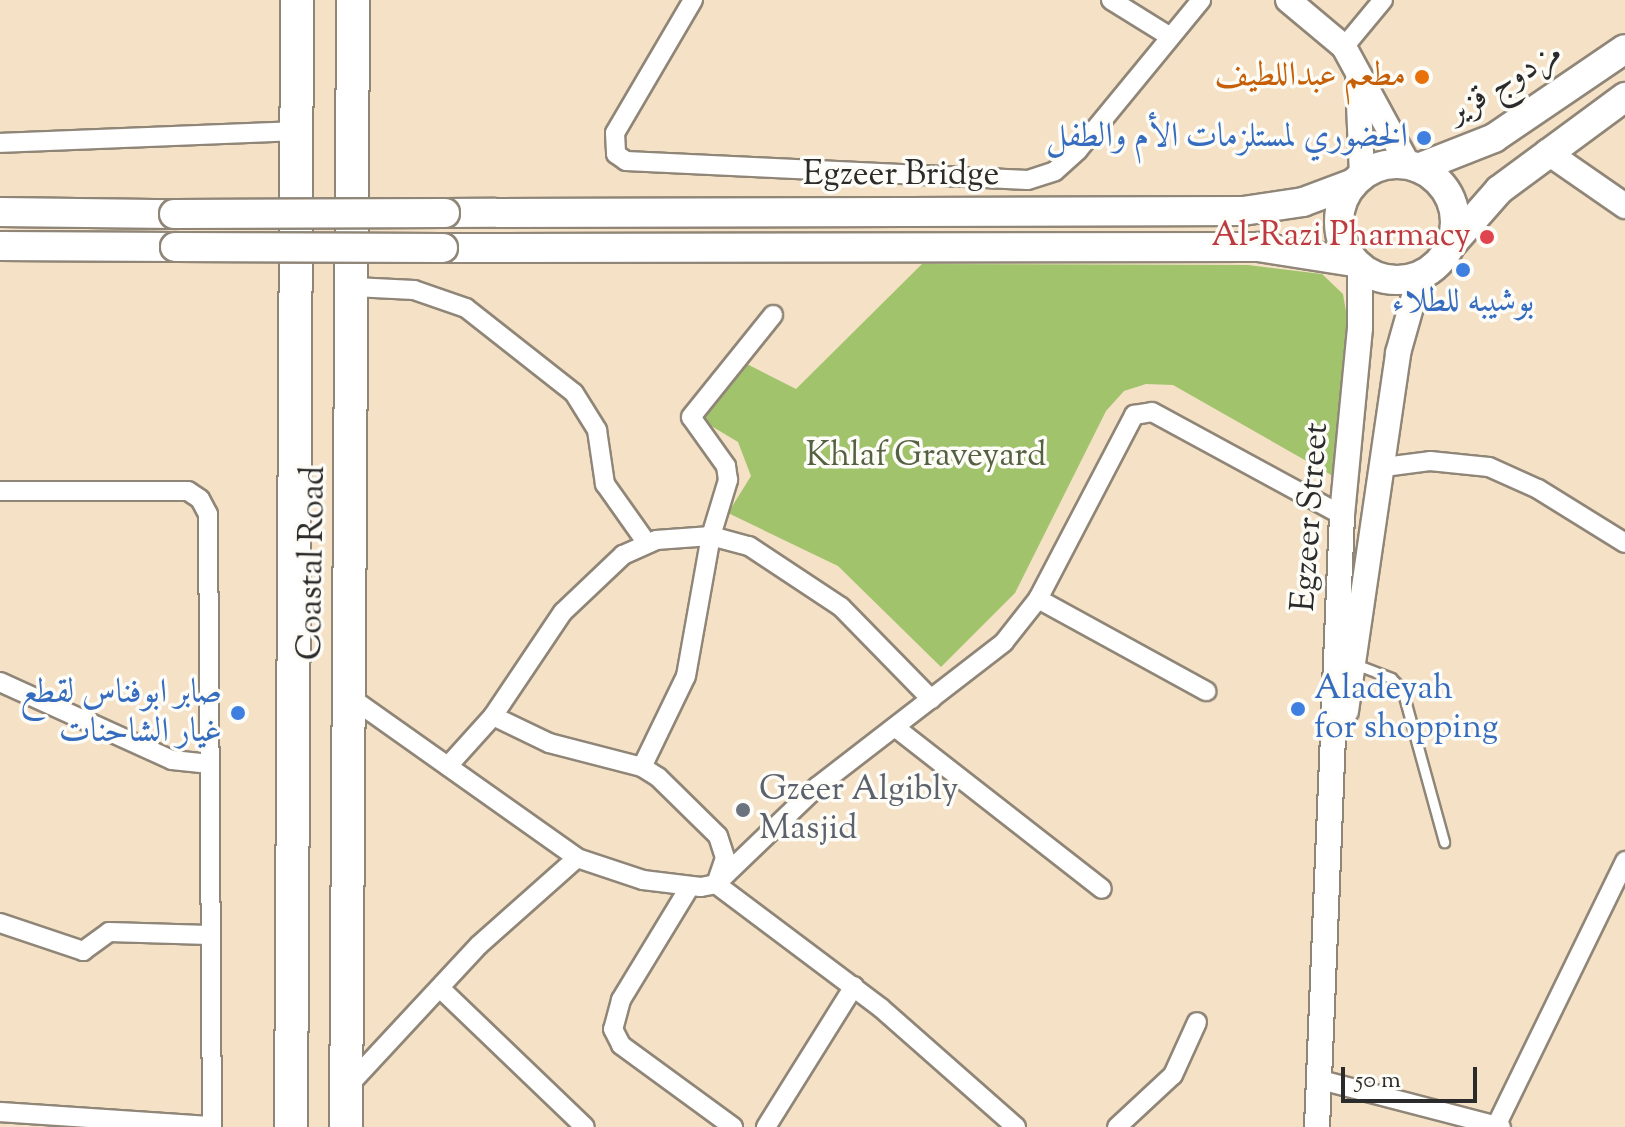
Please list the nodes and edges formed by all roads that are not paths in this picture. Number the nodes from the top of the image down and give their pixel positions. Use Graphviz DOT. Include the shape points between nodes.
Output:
graph roads {
  1 [pos="297,0"];
  2 [pos="353,0"];
  3 [pos="693,0"];
  4 [pos="1111,0"];
  5 [pos="1201,0"];
  6 [pos="1288,0"];
  7 [pos="1383,0"];
  8 [pos="1169,36"];
  9 [pos="1344,47"];
  10 [pos="1625,49"];
  11 [pos="1358,78"];
  12 [pos="1625,97"];
  13 [pos="296,131"];
  14 [pos="0,143"];
  15 [pos="1479,146"];
  16 [pos="1547,152"];
  17 [pos="1414,167"];
  18 [pos="1358,180"];
  19 [pos="1499,190"];
  20 [pos="1625,206"];
  21 [pos="0,212"];
  22 [pos="0,246"];
  23 [pos="1449,248"];
  24 [pos="1357,265"];
  25 [pos="1420,275"];
  26 [pos="354,287"];
  27 [pos="773,315"];
  28 [pos="1384,467"];
  29 [pos="0,491"];
  30 [pos="1342,515"];
  31 [pos="711,536"];
  32 [pos="646,542"];
  33 [pos="1625,543"];
  34 [pos="1038,599"];
  35 [pos="1355,664"];
  36 [pos="0,682"];
  37 [pos="1206,691"];
  38 [pos="350,697"];
  39 [pos="931,699"];
  40 [pos="493,716"];
  41 [pos="896,728"];
  42 [pos="208,764"];
  43 [pos="448,766"];
  44 [pos="642,767"];
  45 [pos="1335,772"];
  46 [pos="1444,842"];
  47 [pos="577,858"];
  48 [pos="1625,861"];
  49 [pos="716,884"];
  50 [pos="689,888"];
  51 [pos="1102,889"];
  52 [pos="0,923"];
  53 [pos="209,935"];
  54 [pos="854,986"];
  55 [pos="441,989"];
  56 [pos="1197,1022"];
  57 [pos="1317,1079"];
  58 [pos="346,1088"];
  59 [pos="0,1112"];
  60 [pos="212,1126"];
  61 [pos="1499,1126"];
  62 [pos="291,1127"];
  63 [pos="346,1127"];
  64 [pos="585,1127"];
  65 [pos="733,1127"];
  66 [pos="766,1127"];
  67 [pos="1016,1127"];
  68 [pos="1117,1127"];
  69 [pos="1317,1127"];
  1 -- 13 [label="highway, Coastal Road"];
  2 -- 26 [label="highway, Coastal Road"];
  3 -- 8 [label="street" via="615,133 616,154 626,161 1028,180 1055,171 1078,150"];
  4 -- 8 [label="street"];
  5 -- 8 [label="street"];
  6 -- 9 [label="street"];
  7 -- 9 [label="street"];
  9 -- 11 [label="street"];
  10 -- 15 [label="main road, مزدوج قزير"];
  11 -- 17 [label="street"];
  11 -- 18 [label="street"];
  12 -- 16 [label="main road"];
  13 -- 14 [label="street"];
  13 -- 62 [label="highway, Coastal Road"];
  15 -- 17 [label="main road, مزدوج قزير"];
  15 -- 19 [label="main road" via="1462,165 1460,182 1475,196"];
  16 -- 19 [label="main road"];
  16 -- 20 [label="street"];
  17 -- 18 [label="main road" via="1389,165"];
  17 -- 23 [label="main road" via="1440,184 1453,207"];
  18 -- 21 [label="main road, Egzeer Bridge, bridge" via="1303,202 1243,211"];
  18 -- 24 [label="main road" via="1340,218 1344,244"];
  19 -- 23 [label="main road"];
  22 -- 24 [label="main road, Egzeer Bridge, bridge" via="1259,247"];
  23 -- 25 [label="main road"];
  24 -- 25 [label="main road" via="1396,280"];
  24 -- 30 [label="street, Egzeer Street" via="1360,328"];
  25 -- 28 [label="street, Egzeer Street" via="1400,344"];
  26 -- 32 [label="street" via="414,290 466,308 574,393 597,430 605,484"];
  26 -- 38 [label="highway, Coastal Road"];
  27 -- 31 [label="street" via="691,417 728,473"];
  28 -- 33 [label="street" via="1430,461 1489,467 1538,489"];
  28 -- 35 [label="street, Egzeer Street"];
  29 -- 42 [label="street" via="188,491 200,499 208,514"];
  30 -- 34 [label="street" via="1183,428 1143,412 1127,424"];
  30 -- 45 [label="street, Egzeer Street"];
  31 -- 32 [label="street"];
  31 -- 39 [label="street" via="749,546 841,607"];
  31 -- 44 [label="street" via="686,676"];
  32 -- 40 [label="street" via="623,555 563,612"];
  34 -- 37 [label="street"];
  34 -- 39 [label="street" via="1004,642"];
  35 -- 45 [label="street, Egzeer Street"];
  35 -- 46 [label="lane" via="1391,678 1402,689"];
  36 -- 42 [label="street" via="172,760"];
  38 -- 43 [label="street"];
  38 -- 58 [label="highway, Coastal Road"];
  39 -- 41 [label="street"];
  40 -- 43 [label="street"];
  40 -- 44 [label="street" via="549,743"];
  41 -- 49 [label="street" via="785,814"];
  41 -- 51 [label="street"];
  42 -- 53 [label="street"];
  43 -- 47 [label="street"];
  44 -- 49 [label="street" via="681,795 718,836 725,858"];
  45 -- 57 [label="street, Egzeer Street"];
  47 -- 50 [label="street" via="643,880"];
  47 -- 55 [label="street" via="515,910"];
  48 -- 61 [label="street"];
  49 -- 50 [label="street"];
  49 -- 54 [label="street"];
  50 -- 65 [label="street" via="621,1000 613,1029 621,1045"];
  52 -- 53 [label="street" via="83,951 109,932"];
  53 -- 60 [label="street"];
  54 -- 66 [label="street"];
  54 -- 67 [label="street"];
  55 -- 58 [label="street"];
  55 -- 64 [label="street"];
  56 -- 68 [label="street" via="1173,1075"];
  57 -- 61 [label="street"];
  57 -- 69 [label="street, Egzeer Street"];
  58 -- 63 [label="highway, Coastal Road"];
  59 -- 60 [label="street"];
}
